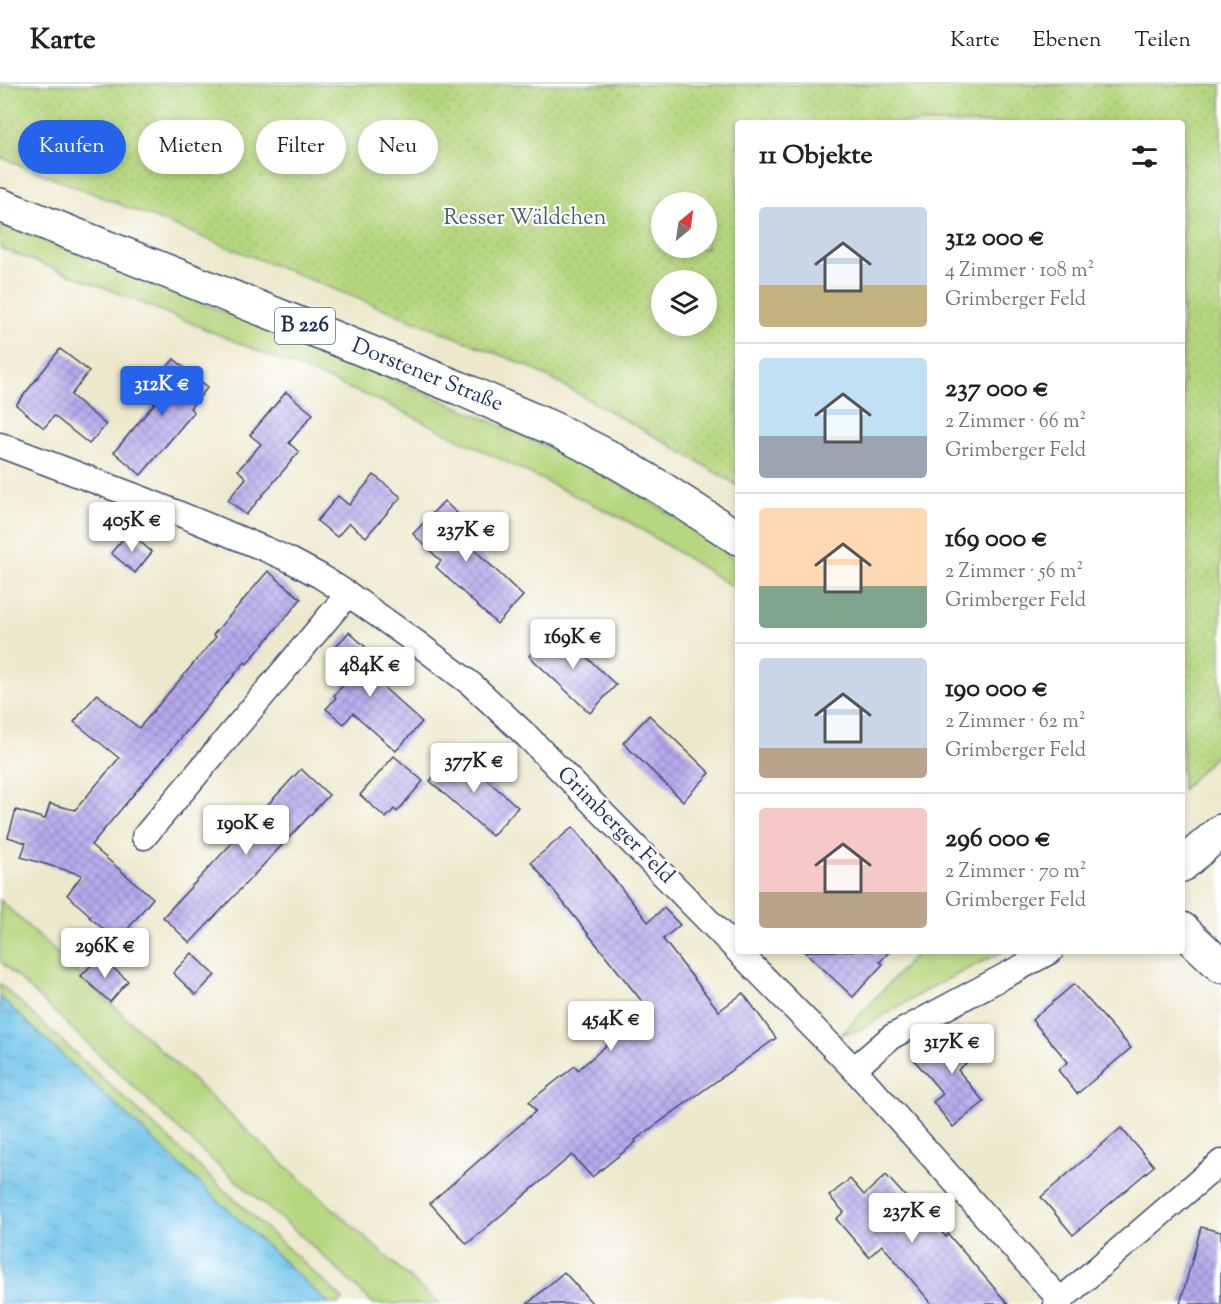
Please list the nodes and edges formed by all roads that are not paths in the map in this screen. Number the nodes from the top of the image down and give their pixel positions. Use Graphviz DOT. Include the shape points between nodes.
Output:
graph roads {
  1 [pos="0,205"];
  2 [pos="0,444"];
  3 [pos="735,536"];
  4 [pos="348,594"];
  5 [pos="1221,831"];
  6 [pos="144,837"];
  7 [pos="1185,861"];
  8 [pos="1185,932"];
  9 [pos="735,948"];
  10 [pos="741,954"];
  11 [pos="1046,954"];
  12 [pos="1221,966"];
  13 [pos="854,1069"];
  14 [pos="1221,1162"];
  15 [pos="1058,1302"];
  1 -- 3 [label="main road, Dorstener Straße / B 226" via="554,429 661,488"];
  2 -- 4 [label="street, Grimberger Feld" via="265,549"];
  4 -- 6 [label="street"];
  4 -- 9 [label="street, Grimberger Feld" via="471,684"];
  5 -- 7 [label="main road"];
  8 -- 12 [label="main road"];
  10 -- 13 [label="street, Grimberger Feld"];
  11 -- 13 [label="street" via="891,1037"];
  13 -- 15 [label="street, Grimberger Feld"];
  14 -- 15 [label="street"];
}
